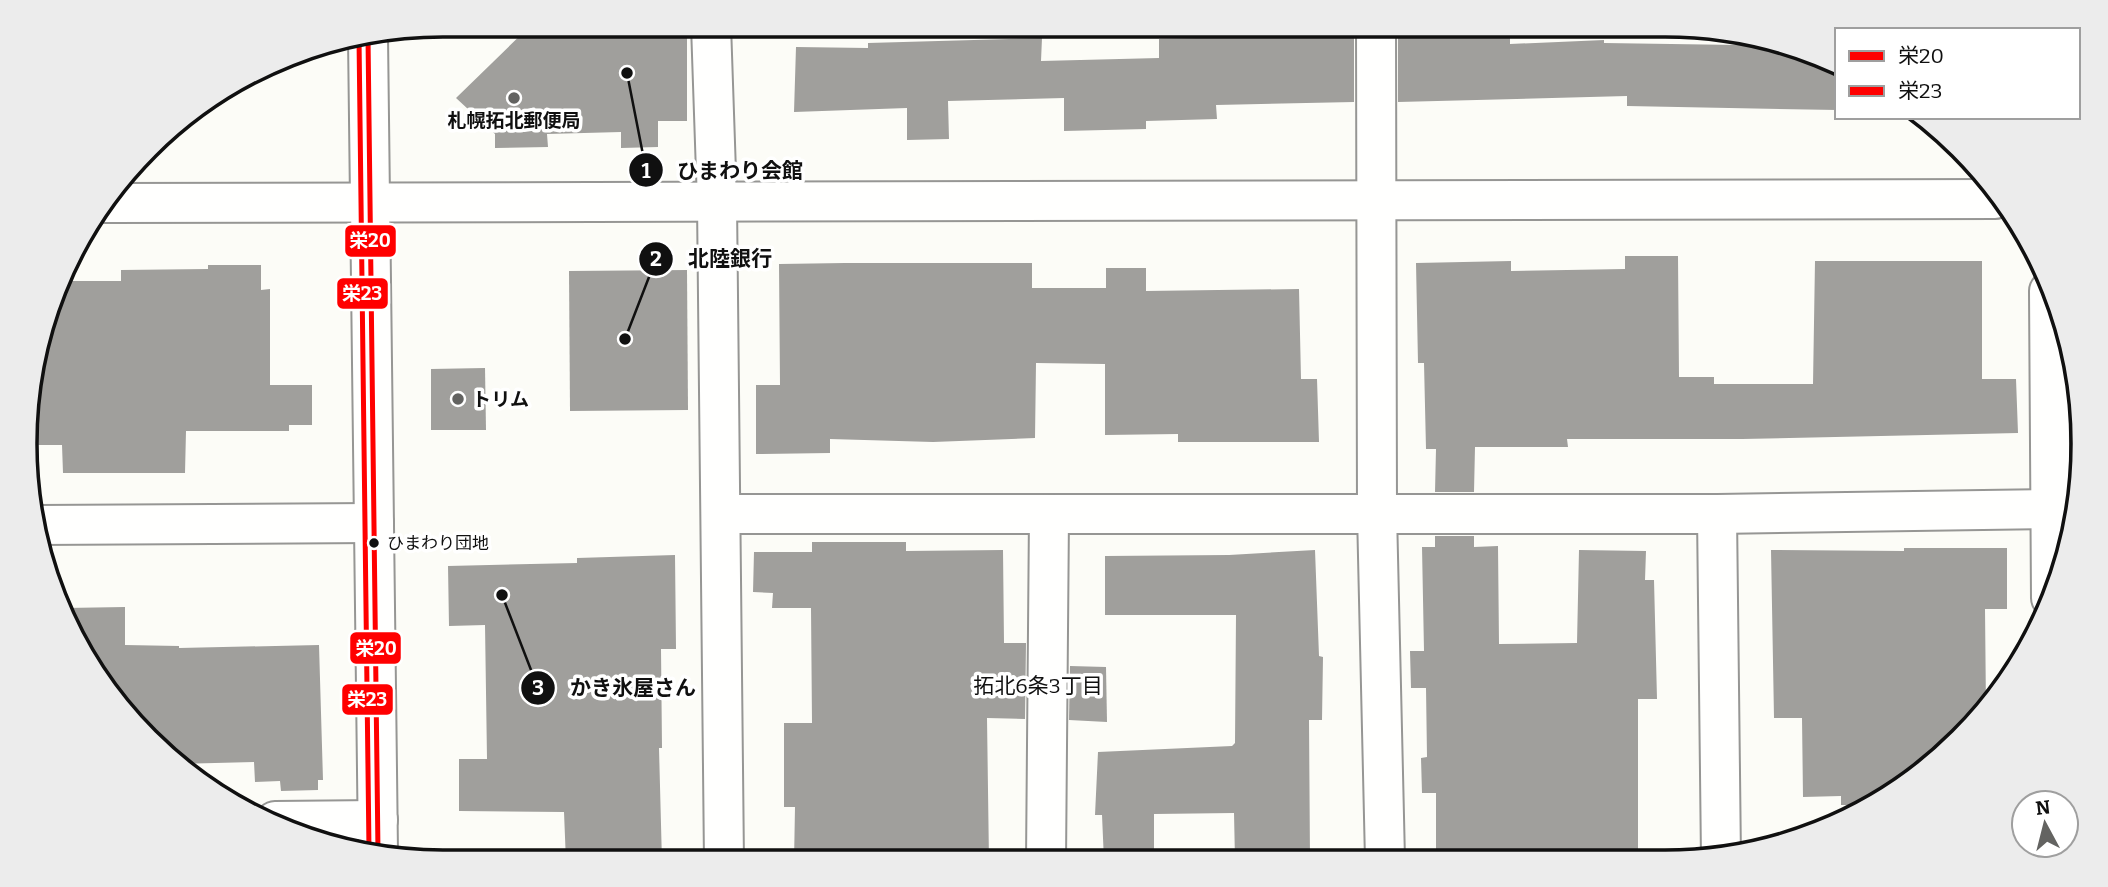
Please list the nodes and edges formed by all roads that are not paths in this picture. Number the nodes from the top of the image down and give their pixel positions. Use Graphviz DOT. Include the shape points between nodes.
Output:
graph roads {
  1 [pos="711,37"];
  2 [pos="1377,37"];
  3 [pos="368,44"];
  4 [pos="1989,199"];
  5 [pos="1376,200"];
  6 [pos="370,201"];
  7 [pos="717,202"];
  8 [pos="116,203"];
  9 [pos="2049,311"];
  10 [pos="2050,509"];
  11 [pos="1377,513"];
  12 [pos="721,514"];
  13 [pos="1717,514"];
  14 [pos="1049,515"];
  15 [pos="374,523"];
  16 [pos="45,525"];
  17 [pos="2051,571"];
  18 [pos="303,825"];
  19 [pos="378,836"];
  20 [pos="1721,846"];
  21 [pos="724,850"];
  22 [pos="1046,850"];
  23 [pos="1385,850"];
  1 -- 7 [label="street"];
  2 -- 5 [label="street"];
  3 -- 6 [label="street"];
  4 -- 5 [label="street"];
  5 -- 7 [label="street"];
  5 -- 11 [label="street"];
  6 -- 7 [label="street"];
  6 -- 8 [label="street"];
  6 -- 15 [label="street"];
  7 -- 12 [label="street"];
  9 -- 10 [label="street"];
  10 -- 13 [label="street"];
  10 -- 17 [label="street"];
  11 -- 13 [label="street"];
  11 -- 14 [label="street"];
  11 -- 23 [label="street"];
  12 -- 14 [label="street"];
  12 -- 21 [label="street"];
  13 -- 20 [label="street"];
  14 -- 22 [label="street"];
  15 -- 16 [label="street"];
  15 -- 19 [label="street"];
  18 -- 19 [label="street"];
}
